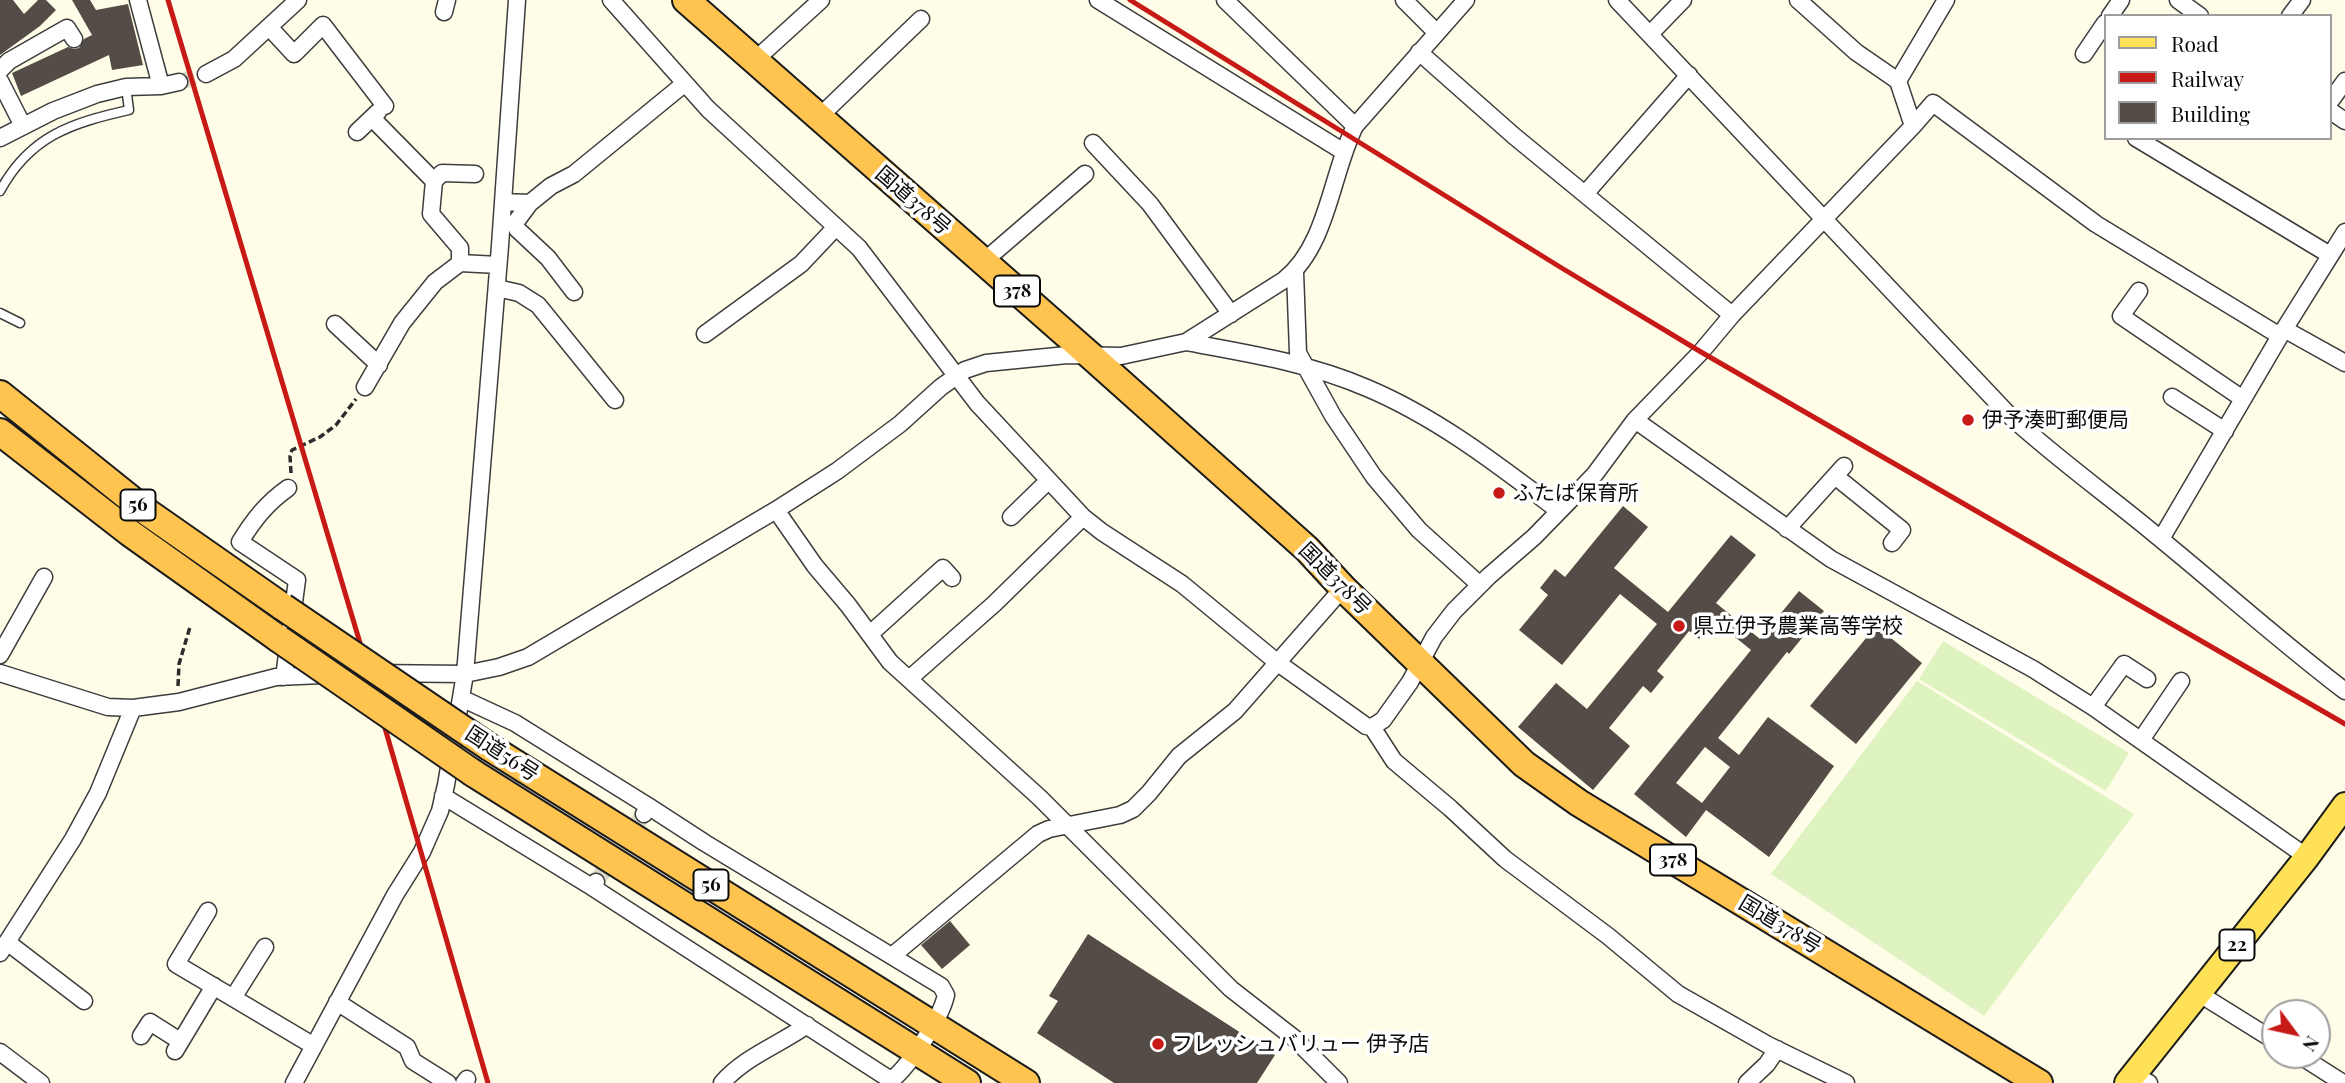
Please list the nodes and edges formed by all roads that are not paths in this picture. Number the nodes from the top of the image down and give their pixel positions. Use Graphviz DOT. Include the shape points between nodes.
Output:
graph roads {
  1 [pos="138,0"];
  2 [pos="298,0"];
  3 [pos="517,0"];
  4 [pos="611,0"];
  5 [pos="685,0"];
  6 [pos="821,0"];
  7 [pos="1098,0"];
  8 [pos="1404,0"];
  9 [pos="1465,0"];
  10 [pos="1617,0"];
  11 [pos="1683,0"];
  12 [pos="1798,0"];
  13 [pos="1946,0"];
  14 [pos="2178,0"];
  15 [pos="1227,1"];
  16 [pos="2197,14"];
  17 [pos="920,19"];
  18 [pos="2104,24"];
  19 [pos="269,27"];
  20 [pos="1436,32"];
  21 [pos="1651,33"];
  22 [pos="74,38"];
  23 [pos="1419,52"];
  24 [pos="2084,54"];
  25 [pos="754,61"];
  26 [pos="0,70"];
  27 [pos="206,74"];
  28 [pos="1689,75"];
  29 [pos="0,81"];
  30 [pos="1898,81"];
  31 [pos="2345,81"];
  32 [pos="179,82"];
  33 [pos="684,83"];
  34 [pos="161,86"];
  35 [pos="126,87"];
  36 [pos="2331,100"];
  37 [pos="372,118"];
  38 [pos="818,118"];
  39 [pos="23,126"];
  40 [pos="1355,126"];
  41 [pos="1913,126"];
  42 [pos="357,132"];
  43 [pos="2139,140"];
  44 [pos="3,141"];
  45 [pos="1094,143"];
  46 [pos="1344,152"];
  47 [pos="475,174"];
  48 [pos="1085,174"];
  49 [pos="434,181"];
  50 [pos="0,191"];
  51 [pos="1585,194"];
  52 [pos="503,202"];
  53 [pos="530,202"];
  54 [pos="1825,219"];
  55 [pos="836,227"];
  56 [pos="2345,232"];
  57 [pos="2330,256"];
  58 [pos="983,262"];
  59 [pos="460,263"];
  60 [pos="498,265"];
  61 [pos="1295,272"];
  62 [pos="496,288"];
  63 [pos="2138,291"];
  64 [pos="574,292"];
  65 [pos="0,313"];
  66 [pos="1231,314"];
  67 [pos="1732,315"];
  68 [pos="20,324"];
  69 [pos="335,324"];
  70 [pos="2282,332"];
  71 [pos="705,334"];
  72 [pos="1186,342"];
  73 [pos="1092,357"];
  74 [pos="2345,363"];
  75 [pos="379,365"];
  76 [pos="1304,367"];
  77 [pos="956,376"];
  78 [pos="365,387"];
  79 [pos="0,394"];
  80 [pos="2172,397"];
  81 [pos="2244,399"];
  82 [pos="615,400"];
  83 [pos="1635,420"];
  84 [pos="2225,431"];
  85 [pos="0,432"];
  86 [pos="1048,481"];
  87 [pos="288,488"];
  88 [pos="776,510"];
  89 [pos="1559,511"];
  90 [pos="1011,517"];
  91 [pos="1083,517"];
  92 [pos="1787,529"];
  93 [pos="2161,539"];
  94 [pos="1892,543"];
  95 [pos="44,577"];
  96 [pos="952,578"];
  97 [pos="1480,584"];
  98 [pos="1343,588"];
  99 [pos="870,634"];
  100 [pos="0,655"];
  101 [pos="1420,661"];
  102 [pos="1278,663"];
  103 [pos="0,673"];
  104 [pos="464,674"];
  105 [pos="284,677"];
  106 [pos="909,679"];
  107 [pos="2147,679"];
  108 [pos="2181,681"];
  109 [pos="2345,691"];
  110 [pos="461,698"];
  111 [pos="2093,707"];
  112 [pos="133,708"];
  113 [pos="1372,727"];
  114 [pos="2141,740"];
  115 [pos="443,796"];
  116 [pos="2345,805"];
  117 [pos="1067,827"];
  118 [pos="2307,857"];
  119 [pos="208,911"];
  120 [pos="4,947"];
  121 [pos="265,947"];
  122 [pos="892,956"];
  123 [pos="214,986"];
  124 [pos="2198,993"];
  125 [pos="233,998"];
  126 [pos="84,1001"];
  127 [pos="337,1002"];
  128 [pos="933,1024"];
  129 [pos="807,1025"];
  130 [pos="2261,1032"];
  131 [pos="141,1036"];
  132 [pos="314,1046"];
  133 [pos="1777,1049"];
  134 [pos="915,1051"];
  135 [pos="0,1052"];
  136 [pos="2320,1069"];
  137 [pos="2137,1080"];
  138 [pos="41,1083"];
  139 [pos="294,1083"];
  140 [pos="448,1083"];
  141 [pos="722,1083"];
  142 [pos="967,1083"];
  143 [pos="1026,1083"];
  144 [pos="1339,1083"];
  145 [pos="1747,1083"];
  146 [pos="1846,1083"];
  147 [pos="2039,1083"];
  148 [pos="2343,1083"];
  1 -- 34 [label="street"];
  2 -- 19 [label="street"];
  3 -- 52 [label="street"];
  4 -- 33 [label="street"];
  5 -- 25 [label="highway, 国道378号 / 378"];
  6 -- 25 [label="street"];
  7 -- 46 [label="street"];
  8 -- 20 [label="street"];
  9 -- 20 [label="street"];
  10 -- 21 [label="street"];
  11 -- 21 [label="street"];
  12 -- 30 [label="street" via="1856,52"];
  13 -- 30 [label="street"];
  14 -- 16 [label="street"];
  15 -- 40 [label="street"];
  17 -- 38 [label="street"];
  18 -- 24 [label="street"];
  19 -- 27 [label="street" via="234,59"];
  19 -- 37 [label="street" via="295,54 323,26 389,102"];
  20 -- 23 [label="street"];
  21 -- 28 [label="street"];
  22 -- 26 [label="street" via="67,28"];
  23 -- 40 [label="street"];
  23 -- 51 [label="street"];
  25 -- 38 [label="highway, 国道378号 / 378"];
  28 -- 51 [label="street"];
  28 -- 54 [label="street"];
  29 -- 39 [label="street"];
  30 -- 41 [label="street"];
  31 -- 36 [label="street"];
  32 -- 34 [label="street"];
  33 -- 53 [label="street" via="574,174"];
  33 -- 55 [label="street"];
  34 -- 35 [label="street"];
  35 -- 39 [label="street" via="97,94"];
  35 -- 50 [label="lane" via="129,110 51,135 27,152"];
  37 -- 42 [label="street"];
  37 -- 49 [label="street"];
  38 -- 58 [label="highway, 国道378号 / 378"];
  39 -- 44 [label="street"];
  40 -- 46 [label="street"];
  41 -- 54 [label="street"];
  41 -- 70 [label="street" via="1933,103 2096,224"];
  43 -- 57 [label="street"];
  45 -- 66 [label="street" via="1150,204"];
  46 -- 61 [label="street" via="1330,202"];
  47 -- 49 [label="street" via="442,173"];
  48 -- 58 [label="street"];
  49 -- 59 [label="street" via="431,214 460,248"];
  51 -- 67 [label="street"];
  52 -- 53 [label="street"];
  52 -- 60 [label="street"];
  53 -- 64 [label="street" via="515,223 517,229 548,258"];
  54 -- 67 [label="street"];
  54 -- 93 [label="street" via="2046,450"];
  55 -- 71 [label="street" via="801,264"];
  55 -- 77 [label="street" via="874,266"];
  56 -- 57 [label="street"];
  57 -- 70 [label="street"];
  58 -- 73 [label="highway, 国道378号 / 378"];
  59 -- 60 [label="street"];
  59 -- 75 [label="street" via="420,299"];
  60 -- 62 [label="street"];
  61 -- 66 [label="street"];
  61 -- 76 [label="street" via="1298,353"];
  62 -- 82 [label="street" via="519,293 538,305"];
  62 -- 104 [label="street"];
  63 -- 81 [label="street" via="2121,316"];
  65 -- 68 [label="lane"];
  66 -- 72 [label="street"];
  67 -- 83 [label="street"];
  69 -- 75 [label="street"];
  70 -- 74 [label="street"];
  70 -- 81 [label="street"];
  72 -- 73 [label="street" via="1121,356"];
  72 -- 76 [label="street"];
  73 -- 77 [label="street" via="986,363"];
  73 -- 98 [label="highway, 国道378号 / 378" via="1307,549"];
  75 -- 78 [label="street"];
  76 -- 89 [label="street" via="1366,388 1417,413 1473,446"];
  76 -- 97 [label="street" via="1374,477 1419,530"];
  77 -- 86 [label="street"];
  77 -- 88 [label="street" via="837,471"];
  79 -- 128 [label="highway, 国道56号 / 56, bridge" via="147,512 489,747"];
  80 -- 84 [label="street"];
  81 -- 84 [label="street"];
  83 -- 89 [label="street" via="1595,474"];
  83 -- 92 [label="street"];
  84 -- 93 [label="street"];
  85 -- 134 [label="highway, 国道56号 / 56, bridge" via="130,533 473,773"];
  86 -- 90 [label="street"];
  86 -- 91 [label="street"];
  87 -- 105 [label="street" via="255,517 240,542 297,580"];
  88 -- 99 [label="street"];
  88 -- 104 [label="street" via="528,657"];
  89 -- 97 [label="street"];
  91 -- 102 [label="street" via="1202,598"];
  91 -- 106 [label="street"];
  92 -- 94 [label="street" via="1840,471 1902,530"];
  92 -- 111 [label="street" via="1831,559 2033,669"];
  93 -- 109 [label="street"];
  95 -- 100 [label="street"];
  96 -- 99 [label="street" via="943,568"];
  97 -- 101 [label="street" via="1447,620"];
  98 -- 101 [label="highway, 国道378号 / 378"];
  98 -- 102 [label="street"];
  99 -- 106 [label="street"];
  101 -- 113 [label="street" via="1383,720"];
  101 -- 147 [label="highway, 国道378号 / 378" via="1549,783"];
  102 -- 113 [label="street"];
  102 -- 117 [label="street" via="1235,711 1179,756 1133,809"];
  103 -- 112 [label="street" via="108,707"];
  104 -- 105 [label="street"];
  104 -- 110 [label="street"];
  105 -- 112 [label="street"];
  106 -- 117 [label="street"];
  107 -- 111 [label="street" via="2124,664"];
  108 -- 114 [label="street"];
  110 -- 115 [label="street"];
  110 -- 122 [label="street" via="515,723 646,810"];
  111 -- 114 [label="street"];
  112 -- 120 [label="street" via="86,816"];
  113 -- 133 [label="street" via="1394,761 1505,859 1678,994"];
  114 -- 118 [label="street"];
  115 -- 127 [label="street" via="422,852"];
  115 -- 129 [label="street" via="594,884"];
  116 -- 118 [label="main road, 22"];
  117 -- 122 [label="street" via="1038,834"];
  117 -- 144 [label="street" via="1231,989 1294,1038"];
  118 -- 124 [label="main road, 22"];
  119 -- 123 [label="street" via="176,964"];
  120 -- 126 [label="street"];
  121 -- 125 [label="street"];
  122 -- 128 [label="street" via="941,986 946,995 944,1005"];
  123 -- 125 [label="street"];
  123 -- 131 [label="street" via="178,1046 150,1022"];
  124 -- 130 [label="street"];
  124 -- 137 [label="main road, 22"];
  125 -- 132 [label="street"];
  127 -- 132 [label="street"];
  127 -- 140 [label="street" via="407,1047 413,1061"];
  128 -- 134 [label="street"];
  128 -- 143 [label="highway, 国道56号 / 56"];
  129 -- 134 [label="street" via="893,1079"];
  129 -- 141 [label="street" via="749,1060"];
  132 -- 139 [label="street"];
  133 -- 145 [label="street"];
  133 -- 146 [label="street"];
  134 -- 142 [label="highway, 国道56号 / 56"];
  135 -- 138 [label="street"];
  136 -- 148 [label="street"];
}
